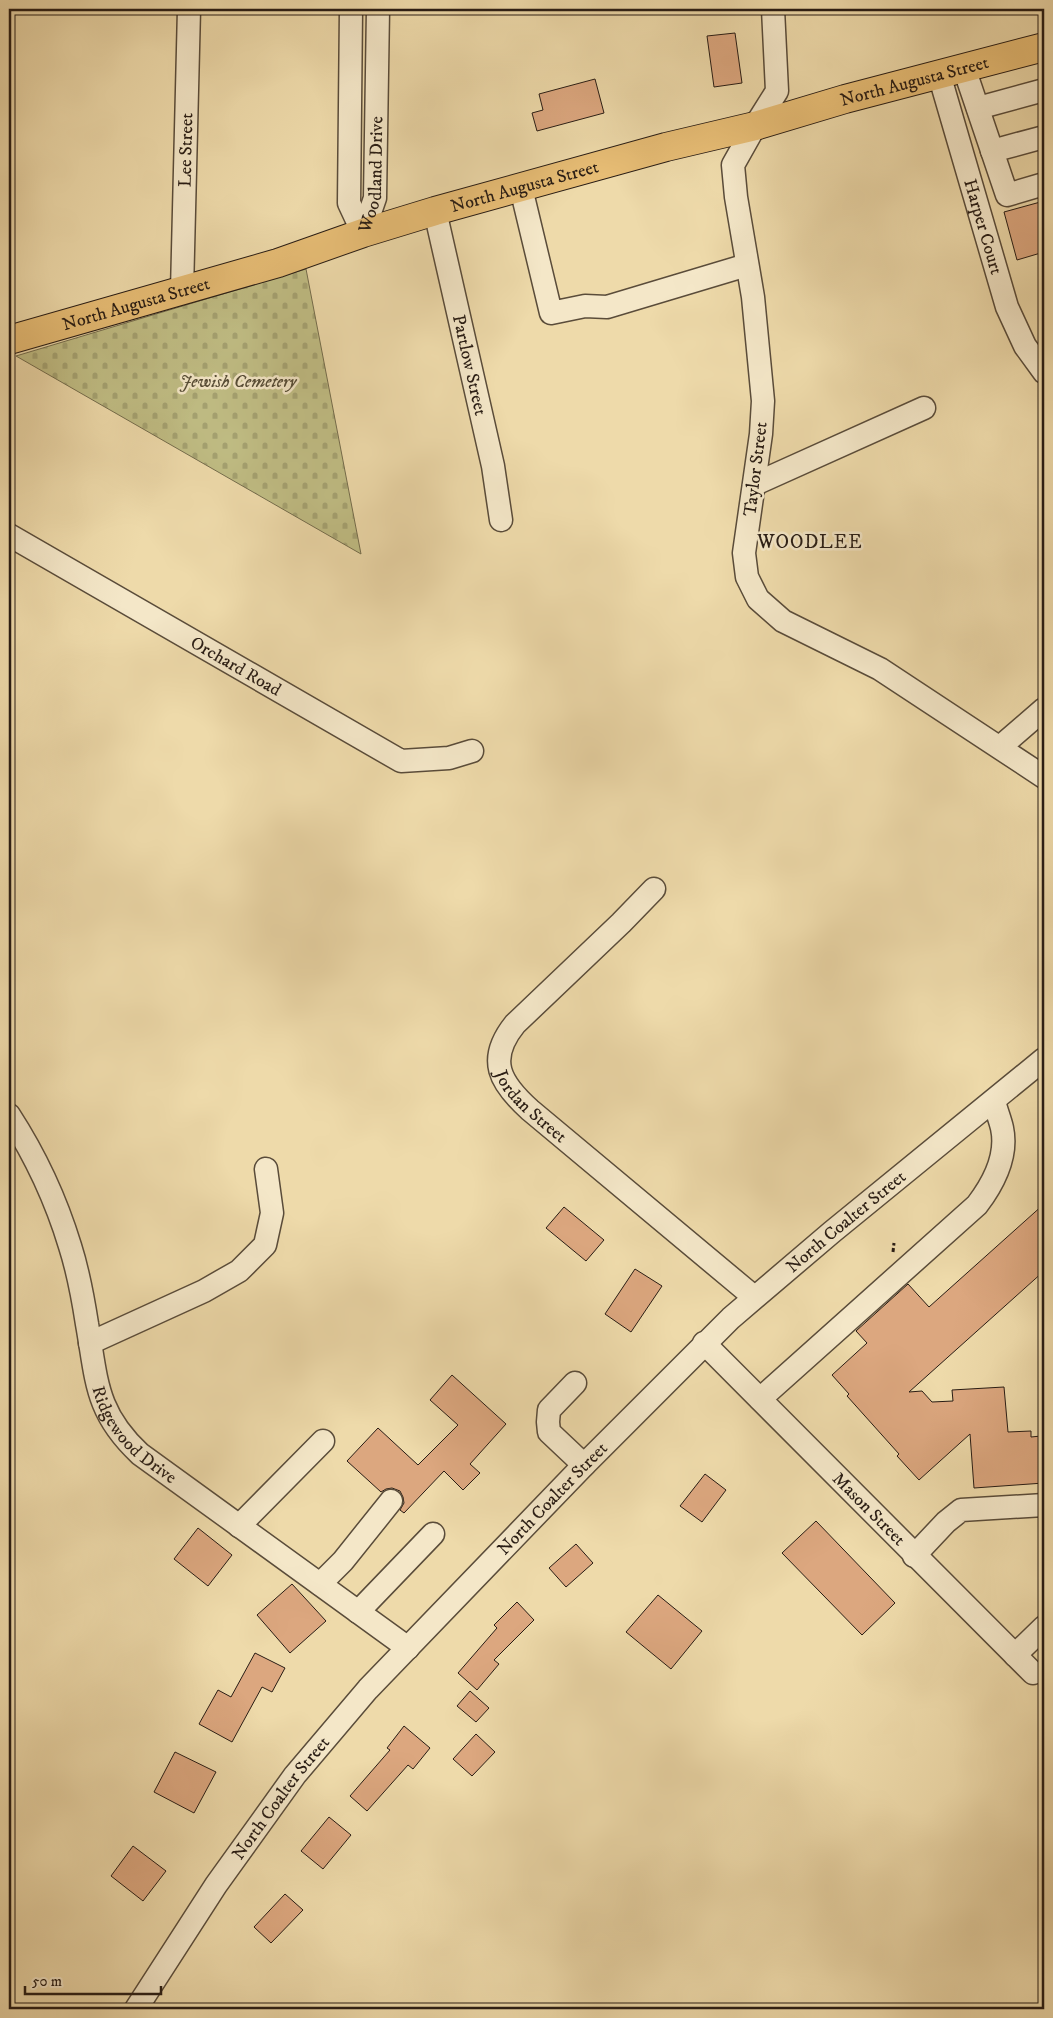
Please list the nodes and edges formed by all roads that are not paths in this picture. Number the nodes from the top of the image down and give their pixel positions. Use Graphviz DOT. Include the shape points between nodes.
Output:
graph roads {
  1 [pos="189,9"];
  2 [pos="351,9"];
  3 [pos="378,9"];
  4 [pos="773,9"];
  5 [pos="1044,47"];
  6 [pos="951,71"];
  7 [pos="1044,90"];
  8 [pos="978,108"];
  9 [pos="755,126"];
  10 [pos="1044,137"];
  11 [pos="992,151"];
  12 [pos="1044,184"];
  13 [pos="521,188"];
  14 [pos="435,211"];
  15 [pos="363,233"];
  16 [pos="747,265"];
  17 [pos="182,291"];
  18 [pos="9,340"];
  19 [pos="1044,372"];
  20 [pos="924,408"];
  21 [pos="754,484"];
  22 [pos="501,520"];
  23 [pos="9,535"];
  24 [pos="1044,709"];
  25 [pos="1000,747"];
  26 [pos="472,751"];
  27 [pos="1044,777"];
  28 [pos="654,889"];
  29 [pos="1044,1059"];
  30 [pos="994,1101"];
  31 [pos="9,1115"];
  32 [pos="266,1169"];
  33 [pos="754,1297"];
  34 [pos="90,1343"];
  35 [pos="704,1343"];
  36 [pos="575,1382"];
  37 [pos="760,1398"];
  38 [pos="323,1441"];
  39 [pos="584,1465"];
  40 [pos="391,1501"];
  41 [pos="1044,1505"];
  42 [pos="240,1526"];
  43 [pos="433,1534"];
  44 [pos="914,1556"];
  45 [pos="320,1584"];
  46 [pos="358,1612"];
  47 [pos="1044,1627"];
  48 [pos="408,1648"];
  49 [pos="1015,1655"];
  50 [pos="1033,1674"];
  51 [pos="136,2009"];
  1 -- 17 [label="street, Lee Street"];
  2 -- 15 [label="street, Woodland Drive" via="349,203"];
  3 -- 15 [label="street, Woodland Drive" via="375,198"];
  4 -- 9 [label="street, Taylor Street" via="778,90"];
  5 -- 6 [label="main road, North Augusta Street"];
  6 -- 8 [label="street"];
  6 -- 9 [label="main road, North Augusta Street"];
  6 -- 19 [label="street, Harper Court" via="1007,307 1025,346"];
  7 -- 8 [label="street"];
  8 -- 11 [label="street"];
  9 -- 13 [label="main road, North Augusta Street"];
  9 -- 16 [label="street, Taylor Street" via="733,165"];
  10 -- 11 [label="street"];
  11 -- 12 [label="street" via="1007,195"];
  13 -- 14 [label="main road, North Augusta Street"];
  13 -- 16 [label="street" via="551,313 585,306 607,307"];
  14 -- 15 [label="main road, North Augusta Street"];
  14 -- 22 [label="street, Partlow Street" via="493,466"];
  15 -- 17 [label="main road, North Augusta Street" via="278,263"];
  16 -- 21 [label="street, Taylor Street" via="763,401 762,434"];
  17 -- 18 [label="main road, North Augusta Street"];
  20 -- 21 [label="street"];
  21 -- 25 [label="street, Taylor Street" via="745,564 750,584 762,604 783,621 880,669"];
  23 -- 26 [label="street, Orchard Road" via="401,761 449,758"];
  24 -- 25 [label="street"];
  25 -- 27 [label="street, Taylor Street"];
  28 -- 33 [label="street, Jordan Street" via="504,1037 500,1054 502,1075 512,1094 530,1110"];
  29 -- 30 [label="street, North Coalter Street"];
  30 -- 33 [label="street, North Coalter Street"];
  30 -- 37 [label="street" via="1002,1129 1000,1158 992,1183 977,1205"];
  31 -- 34 [label="street, Ridgewood Drive" via="38,1167 64,1226"];
  32 -- 34 [label="street" via="272,1213 265,1245 240,1271"];
  33 -- 35 [label="street, North Coalter Street"];
  34 -- 42 [label="street, Ridgewood Drive" via="100,1396 123,1437 140,1454"];
  35 -- 37 [label="street, Mason Street"];
  35 -- 39 [label="street, North Coalter Street"];
  36 -- 39 [label="street" via="549,1410 549,1432"];
  37 -- 44 [label="street, Mason Street"];
  38 -- 42 [label="street"];
  39 -- 48 [label="street, North Coalter Street"];
  40 -- 45 [label="street" via="343,1561"];
  41 -- 44 [label="street" via="961,1510"];
  42 -- 45 [label="street, Ridgewood Drive"];
  43 -- 46 [label="street"];
  44 -- 49 [label="street, Mason Street"];
  45 -- 46 [label="street, Ridgewood Drive"];
  46 -- 48 [label="street, Ridgewood Drive"];
  47 -- 49 [label="street"];
  48 -- 51 [label="street, North Coalter Street" via="368,1689 295,1775 216,1885"];
  49 -- 50 [label="street, Mason Street"];
}
